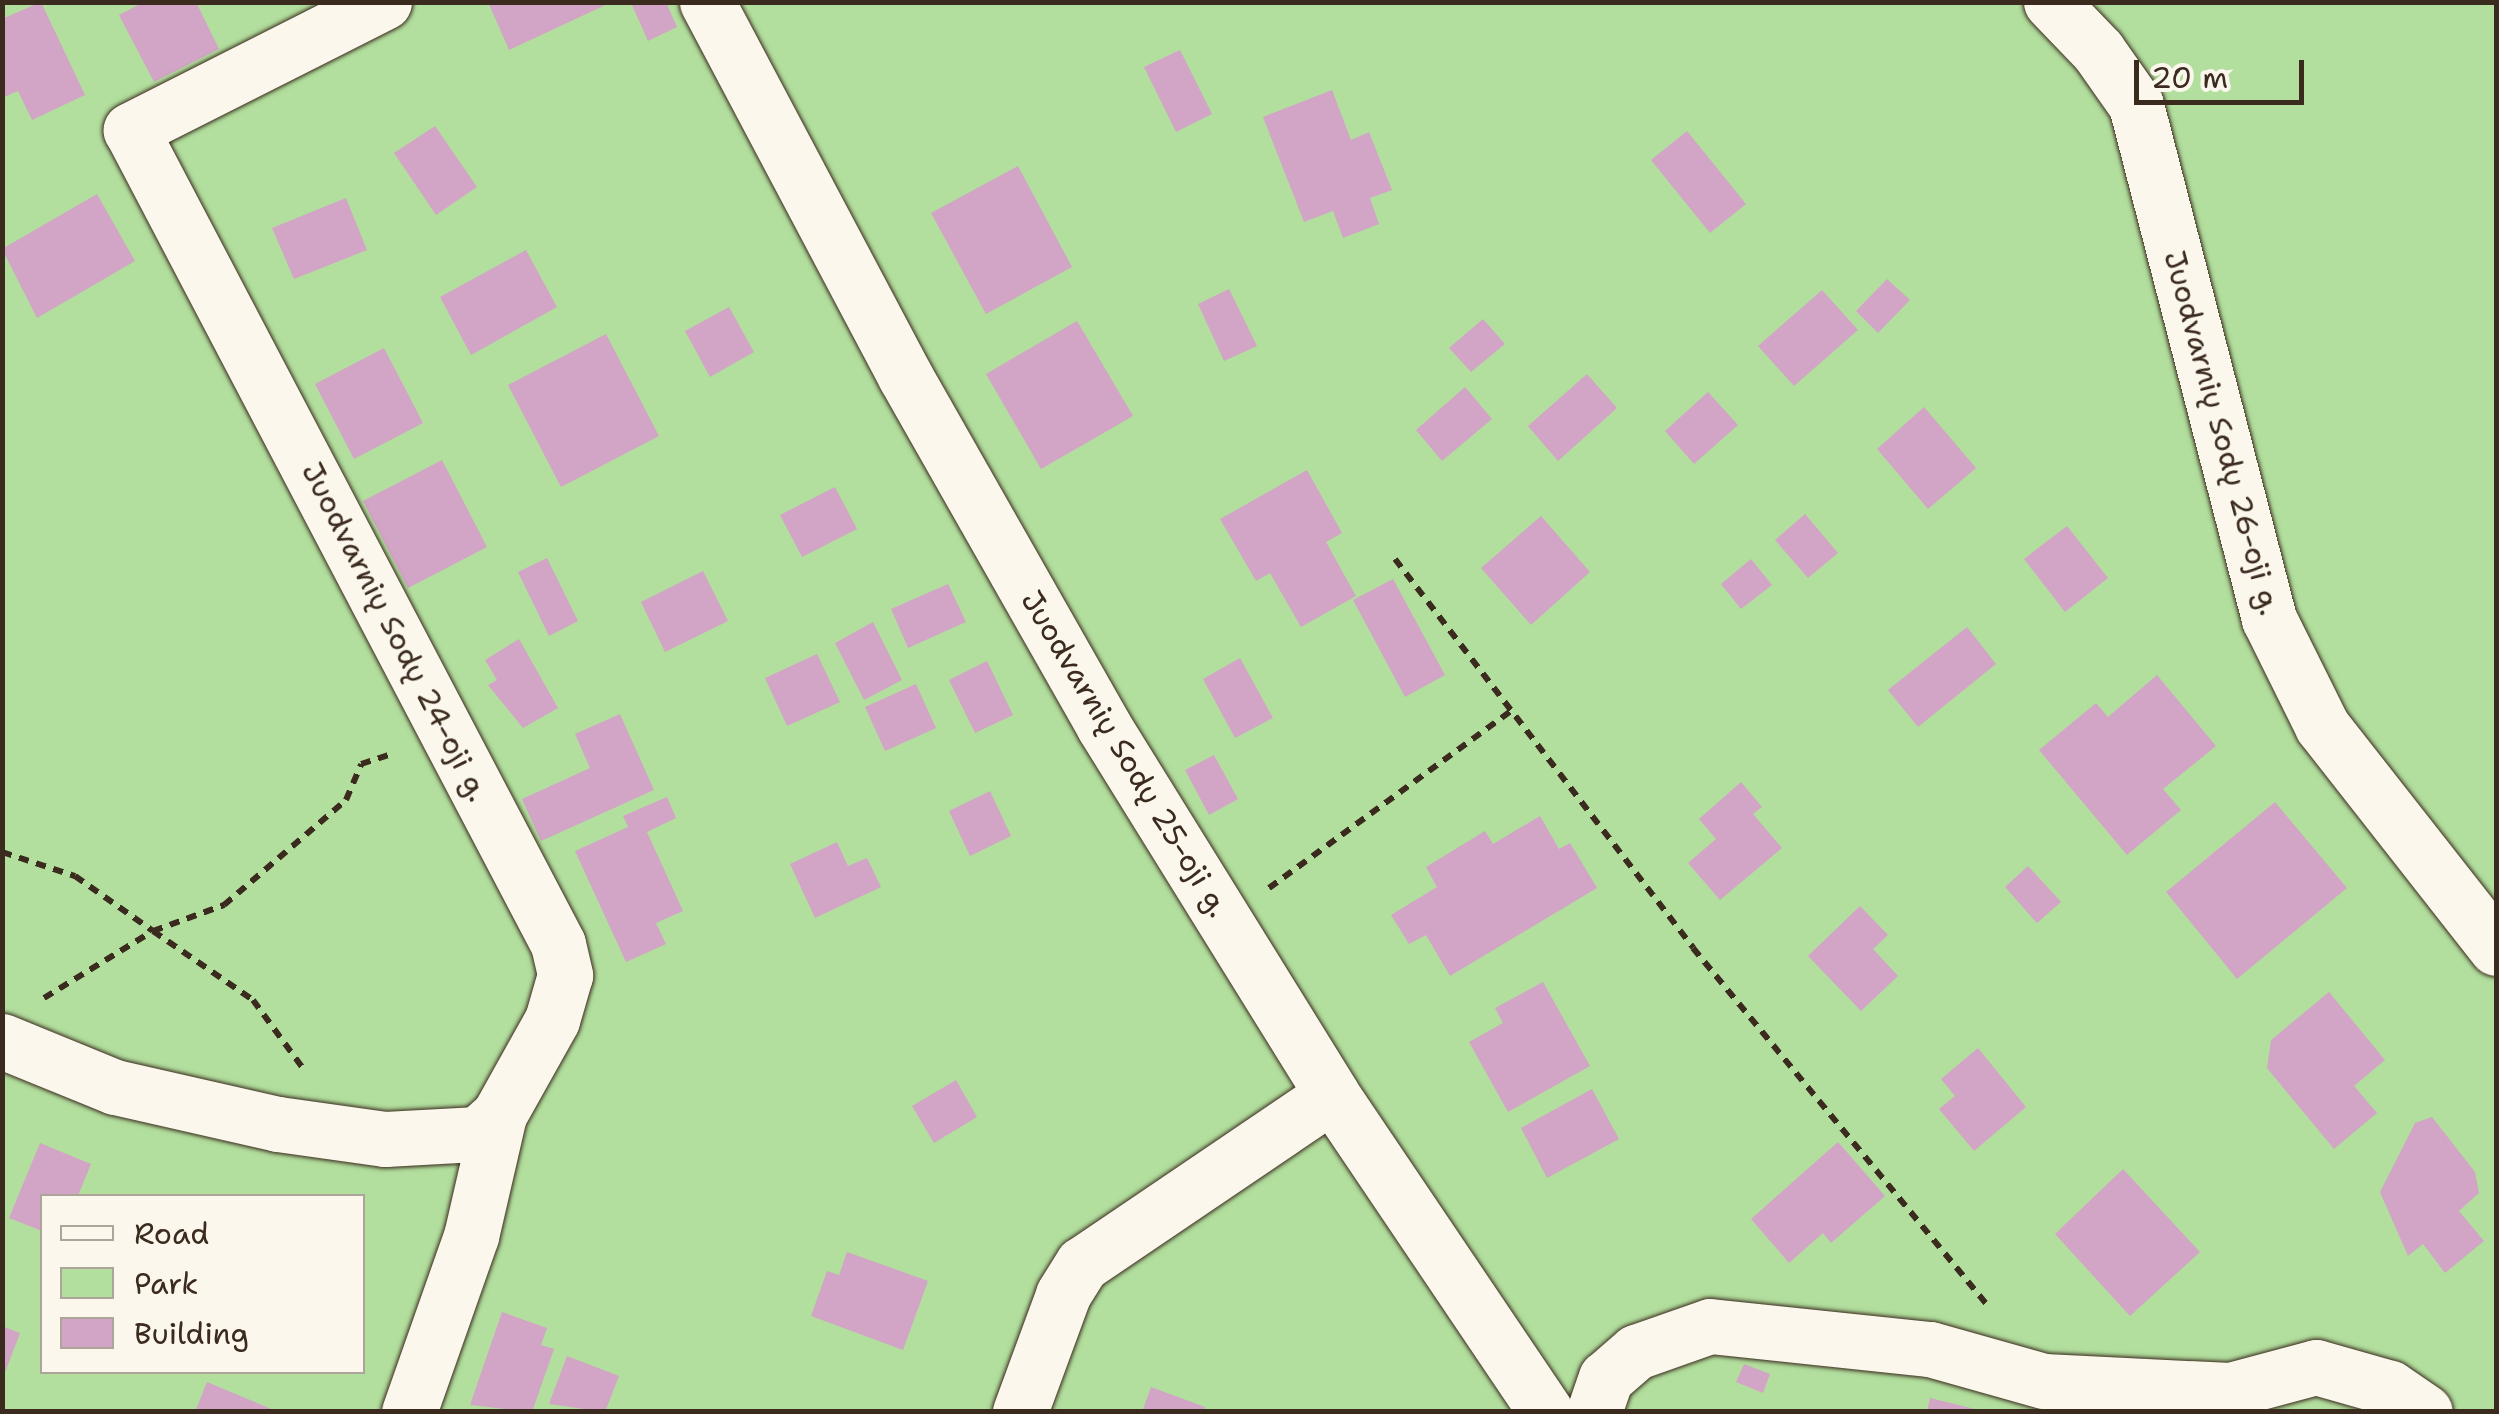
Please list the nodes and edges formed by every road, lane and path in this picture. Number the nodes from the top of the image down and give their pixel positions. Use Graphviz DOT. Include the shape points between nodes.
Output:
graph roads {
  1 [pos="384,2"];
  2 [pos="706,2"];
  3 [pos="2051,2"];
  4 [pos="1395,559"];
  5 [pos="1511,711"];
  6 [pos="447,736"];
  7 [pos="2,852"];
  8 [pos="1224,921"];
  9 [pos="153,931"];
  10 [pos="2496,948"];
  11 [pos="18,1024"];
  12 [pos="312,1080"];
  13 [pos="1332,1095"];
  14 [pos="499,1115"];
  15 [pos="1533,1390"];
  16 [pos="1600,1395"];
  17 [pos="2056,1396"];
  18 [pos="409,1412"];
  19 [pos="1020,1412"];
  20 [pos="2425,1412"];
  1 -- 6 [label="street, Juodvarnių Sodų 24-oji g." via="131,130"];
  2 -- 8 [label="street, Juodvarnių Sodų 25-oji g." via="914,393"];
  3 -- 10 [label="street, Juodvarnių Sodų 26-oji g." via="2098,51 2136,106 2269,619 2322,726"];
  4 -- 5 [label="path"];
  5 -- 8 [label="path"];
  5 -- 17 [label="path"];
  6 -- 9 [label="path" via="361,764 346,800 290,853 224,905"];
  6 -- 14 [label="street, Juodvarnių Sodų 24-oji g." via="558,944 565,975 552,1020"];
  7 -- 9 [label="path" via="75,876"];
  8 -- 13 [label="street, Juodvarnių Sodų 25-oji g."];
  9 -- 11 [label="path"];
  9 -- 12 [label="path" via="254,1000"];
  11 -- 14 [label="street" via="114,1087 278,1124 385,1139 478,1134"];
  13 -- 15 [label="street, Juodvarnių Sodų 25-oji g."];
  13 -- 19 [label="street" via="1082,1264 1063,1295"];
  14 -- 18 [label="street, Juodvarnių Sodų 24-oji g." via="470,1236"];
  15 -- 16 [label="street"];
  16 -- 17 [label="street" via="1636,1352 1710,1326 1930,1349"];
  17 -- 20 [label="street" via="2230,1390 2316,1367 2390,1388"];
}
